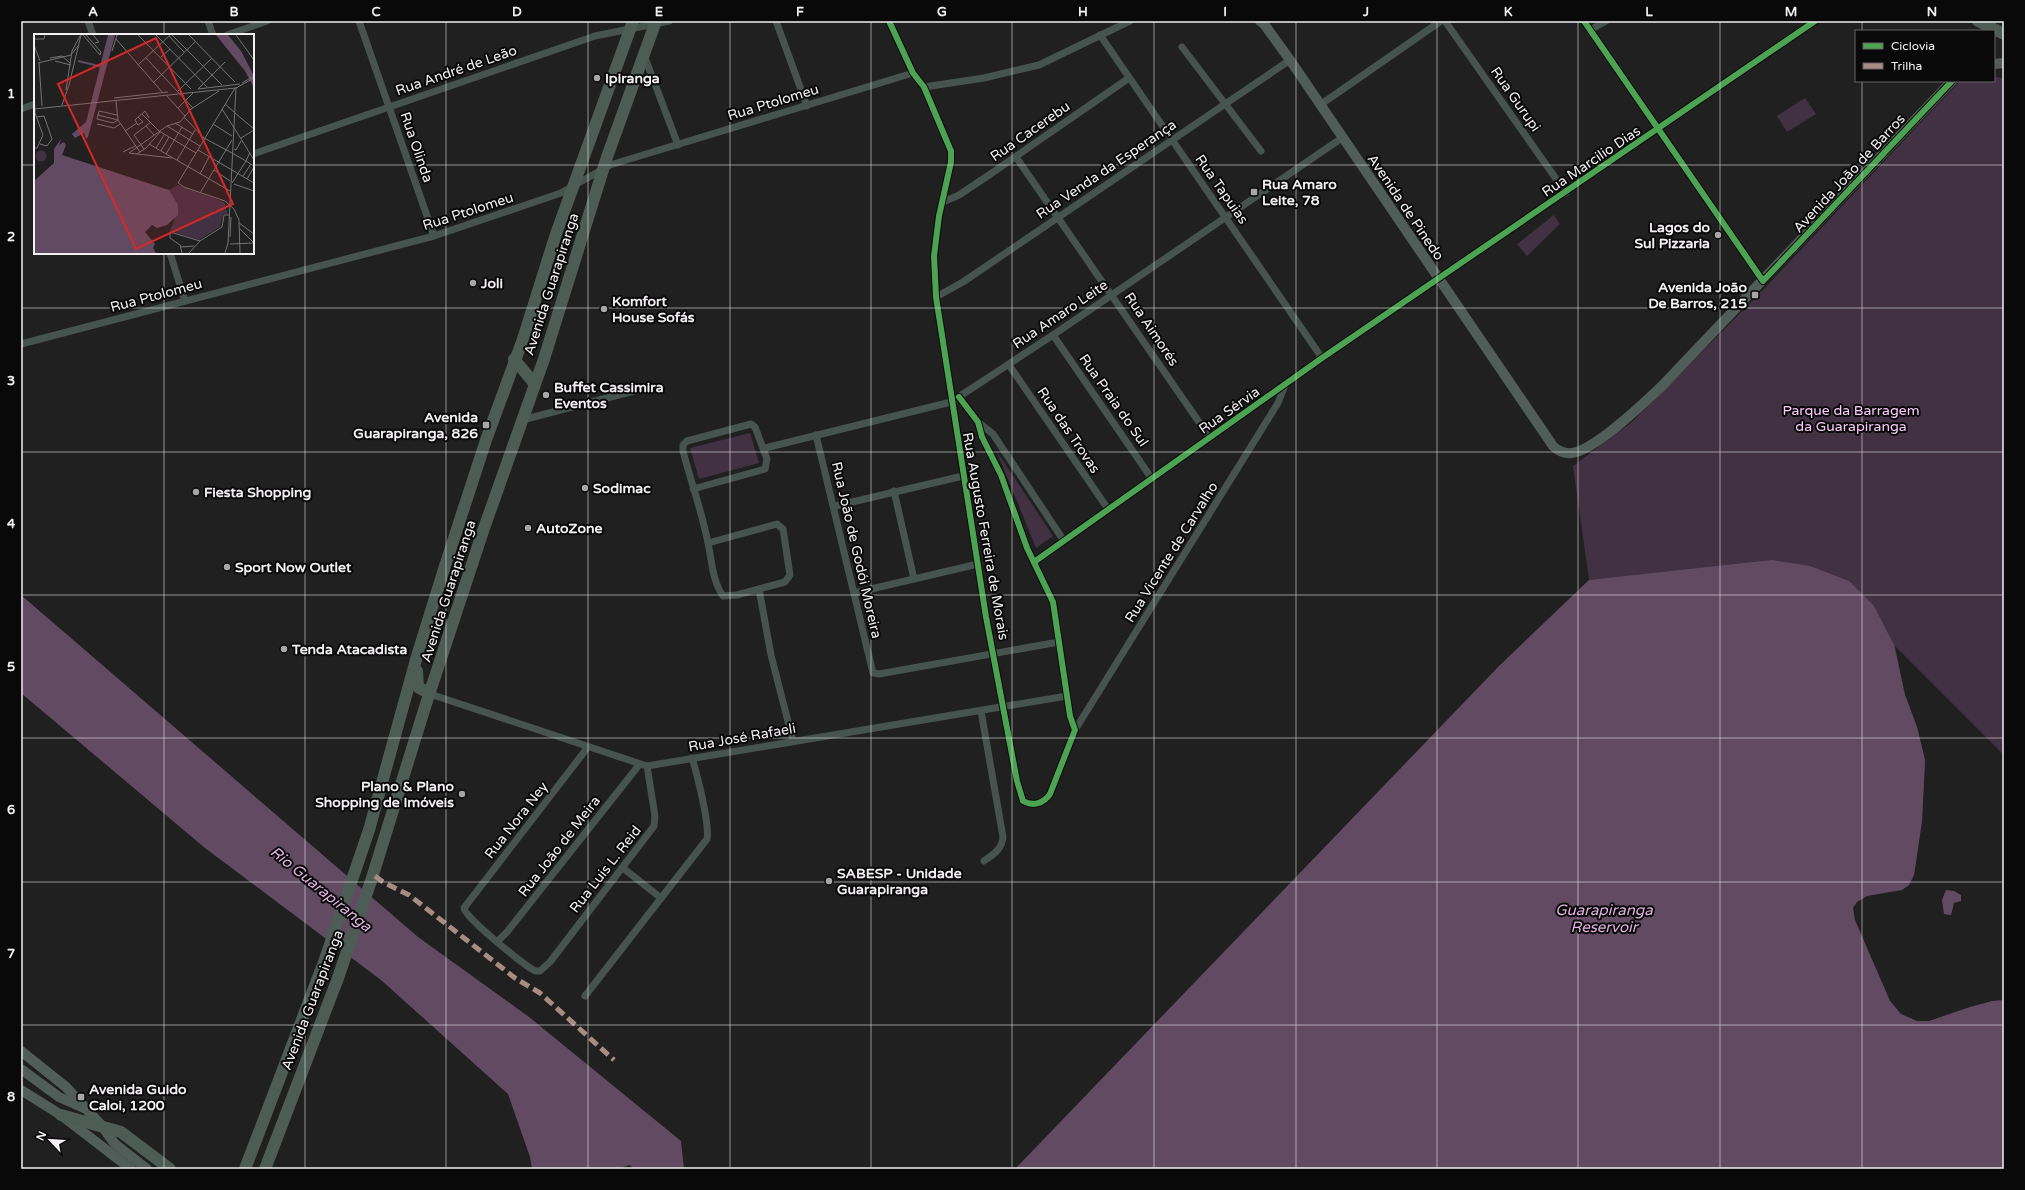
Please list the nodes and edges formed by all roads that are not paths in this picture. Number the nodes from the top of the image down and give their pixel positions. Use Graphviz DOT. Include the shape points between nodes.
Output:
graph roads {
  1 [pos="88,21"];
  2 [pos="208,21"];
  3 [pos="267,21"];
  4 [pos="359,21"];
  5 [pos="669,21"];
  6 [pos="776,21"];
  7 [pos="890,21"];
  8 [pos="1130,21"];
  9 [pos="1441,21"];
  10 [pos="1445,21"];
  11 [pos="1584,21"];
  12 [pos="1606,21"];
  13 [pos="1816,21"];
  14 [pos="1978,21"];
  15 [pos="1262,22"];
  16 [pos="655,23"];
  17 [pos="631,25"];
  18 [pos="1590,30"];
  19 [pos="93,34"];
  20 [pos="213,34"];
  21 [pos="230,34"];
  22 [pos="2004,34"];
  23 [pos="1100,35"];
  24 [pos="1182,47"];
  25 [pos="644,55"];
  26 [pos="1290,60"];
  27 [pos="913,73"];
  28 [pos="1129,78"];
  29 [pos="1951,82"];
  30 [pos="924,87"];
  31 [pos="34,104"];
  32 [pos="1226,104"];
  33 [pos="1320,105"];
  34 [pos="807,106"];
  35 [pos="389,107"];
  36 [pos="21,109"];
  37 [pos="1659,129"];
  38 [pos="1342,138"];
  39 [pos="1172,140"];
  40 [pos="678,145"];
  41 [pos="1261,151"];
  42 [pos="254,154"];
  43 [pos="1016,157"];
  44 [pos="605,167"];
  45 [pos="572,188"];
  46 [pos="1566,193"];
  47 [pos="943,202"];
  48 [pos="1059,217"];
  49 [pos="1226,217"];
  50 [pos="434,236"];
  51 [pos="170,254"];
  52 [pos="1438,279"];
  53 [pos="1763,281"];
  54 [pos="1113,295"];
  55 [pos="936,297"];
  56 [pos="186,301"];
  57 [pos="1053,335"];
  58 [pos="21,344"];
  59 [pos="1322,358"];
  60 [pos="514,359"];
  61 [pos="1009,365"];
  62 [pos="534,384"];
  63 [pos="1285,385"];
  64 [pos="634,391"];
  65 [pos="959,397"];
  66 [pos="951,402"];
  67 [pos="521,420"];
  68 [pos="978,422"];
  69 [pos="816,435"];
  70 [pos="1210,438"];
  71 [pos="1553,446"];
  72 [pos="765,448"];
  73 [pos="963,476"];
  74 [pos="1152,479"];
  75 [pos="693,489"];
  76 [pos="894,491"];
  77 [pos="835,506"];
  78 [pos="1108,509"];
  79 [pos="1064,541"];
  80 [pos="708,543"];
  81 [pos="1034,562"];
  82 [pos="978,564"];
  83 [pos="914,579"];
  84 [pos="759,590"];
  85 [pos="854,593"];
  86 [pos="1059,642"];
  87 [pos="993,653"];
  88 [pos="417,656"];
  89 [pos="430,694"];
  90 [pos="1068,696"];
  91 [pos="1004,707"];
  92 [pos="981,711"];
  93 [pos="1075,730"];
  94 [pos="793,741"];
  95 [pos="588,747"];
  96 [pos="692,758"];
  97 [pos="639,764"];
  98 [pos="647,766"];
  99 [pos="1026,803"];
  100 [pos="984,861"];
  101 [pos="623,868"];
  102 [pos="661,898"];
  103 [pos="497,942"];
  104 [pos="585,996"];
  105 [pos="21,1051"];
  106 [pos="21,1069"];
  107 [pos="21,1090"];
  108 [pos="86,1109"];
  109 [pos="61,1115"];
  110 [pos="101,1125"];
  111 [pos="131,1169"];
  112 [pos="147,1169"];
  113 [pos="170,1169"];
  114 [pos="245,1169"];
  115 [pos="265,1169"];
  1 -- 19 [label="street"];
  2 -- 20 [label="street"];
  3 -- 21 [label="street"];
  4 -- 35 [label="street, Rua Olinda"];
  5 -- 16 [label="street, Rua André de Leão"];
  6 -- 34 [label="street"];
  7 -- 27 [label="street, Rua Augusto Ferreira de Morais"];
  8 -- 23 [label="street"];
  9 -- 33 [label="street"];
  10 -- 46 [label="street, Rua Gurupi"];
  11 -- 18 [label="street"];
  12 -- 18 [label="street"];
  13 -- 37 [label="street, Rua Marcilio Dias"];
  14 -- 22 [label="main road"];
  15 -- 26 [label="street, Avenida de Pinedo"];
  16 -- 17 [label="street, Rua André de Leão"];
  16 -- 25 [label="main road, Avenida Guarapiranga"];
  17 -- 35 [label="street, Rua André de Leão"];
  17 -- 45 [label="main road, Avenida Guarapiranga"];
  18 -- 37 [label="street"];
  23 -- 28 [label="street, Rua Tapuias"];
  23 -- 30 [label="street" via="1039,65 984,78"];
  24 -- 32 [label="street"];
  25 -- 40 [label="street"];
  25 -- 44 [label="main road, Avenida Guarapiranga"];
  26 -- 32 [label="street, Rua Venda da Esperança"];
  26 -- 33 [label="street, Avenida de Pinedo"];
  27 -- 30 [label="street, Rua Augusto Ferreira de Morais"];
  27 -- 34 [label="street, Rua Ptolomeu"];
  28 -- 39 [label="street, Rua Tapuias"];
  28 -- 43 [label="street, Rua Cacerebu"];
  29 -- 53 [label="street, Avenida João de Barros"];
  30 -- 47 [label="street, Rua Augusto Ferreira de Morais" via="951,151 952,162"];
  31 -- 36 [label="street"];
  32 -- 39 [label="street, Rua Venda da Esperança"];
  32 -- 41 [label="street"];
  33 -- 38 [label="street, Avenida de Pinedo"];
  34 -- 40 [label="street, Rua Ptolomeu"];
  35 -- 42 [label="street, Rua André de Leão"];
  35 -- 50 [label="street, Rua Olinda"];
  37 -- 46 [label="street, Rua Marcilio Dias"];
  37 -- 53 [label="street"];
  38 -- 49 [label="street, Rua Amaro Leite"];
  38 -- 52 [label="street, Avenida de Pinedo"];
  39 -- 48 [label="street, Rua Venda da Esperança"];
  39 -- 49 [label="street, Rua Tapuias"];
  40 -- 44 [label="street, Rua Ptolomeu"];
  43 -- 47 [label="street, Rua Cacerebu" via="959,195"];
  43 -- 48 [label="street, Rua Aimorés"];
  44 -- 45 [label="street, Rua Ptolomeu"];
  44 -- 62 [label="main road, Avenida Guarapiranga"];
  45 -- 50 [label="street, Rua Ptolomeu"];
  45 -- 60 [label="main road, Avenida Guarapiranga" via="523,339"];
  46 -- 52 [label="street, Rua Marcilio Dias"];
  47 -- 55 [label="street, Rua Augusto Ferreira de Morais" via="934,256"];
  48 -- 54 [label="street, Rua Aimorés"];
  48 -- 55 [label="street, Rua Venda da Esperança" via="963,282"];
  49 -- 54 [label="street, Rua Amaro Leite"];
  49 -- 59 [label="street, Rua Tapuias"];
  50 -- 56 [label="street, Rua Ptolomeu"];
  51 -- 56 [label="street"];
  52 -- 59 [label="street, Rua Sérvia"];
  52 -- 71 [label="street, Avenida de Pinedo"];
  53 -- 71 [label="street, Avenida João de Barros" via="1630,416 1577,452 1564,453"];
  54 -- 57 [label="street, Rua Amaro Leite"];
  54 -- 70 [label="street, Rua Aimorés"];
  55 -- 66 [label="street, Rua Augusto Ferreira de Morais"];
  56 -- 58 [label="street, Rua Ptolomeu"];
  57 -- 61 [label="street, Rua Amaro Leite"];
  57 -- 74 [label="street, Rua Praia do Sul"];
  59 -- 63 [label="street, Rua Sérvia"];
  60 -- 62 [label="main road"];
  60 -- 88 [label="main road, Avenida Guarapiranga" via="444,566"];
  61 -- 65 [label="street, Rua Amaro Leite"];
  61 -- 78 [label="street, Rua das Trovas"];
  62 -- 67 [label="main road, Avenida Guarapiranga"];
  63 -- 70 [label="street, Rua Sérvia"];
  63 -- 93 [label="street, Rua Vicente de Carvalho" via="1278,403"];
  64 -- 67 [label="street"];
  65 -- 66 [label="street, Rua Amaro Leite"];
  65 -- 68 [label="street"];
  66 -- 69 [label="street, Rua Amaro Leite"];
  66 -- 73 [label="street, Rua Augusto Ferreira de Morais"];
  67 -- 89 [label="main road, Avenida Guarapiranga"];
  68 -- 79 [label="street" via="992,434"];
  68 -- 81 [label="street"];
  69 -- 72 [label="street, Rua Amaro Leite"];
  69 -- 77 [label="street, Rua João de Godói Moreira"];
  70 -- 74 [label="street, Rua Sérvia"];
  72 -- 75 [label="street" via="767,464 762,471"];
  72 -- 75 [label="street" via="758,430 751,424 690,440 683,445"];
  73 -- 76 [label="street"];
  73 -- 82 [label="street, Rua Augusto Ferreira de Morais"];
  74 -- 78 [label="street, Rua Sérvia"];
  75 -- 80 [label="street"];
  76 -- 77 [label="street"];
  76 -- 83 [label="street"];
  77 -- 85 [label="street, Rua João de Godói Moreira"];
  78 -- 79 [label="street, Rua Sérvia"];
  79 -- 81 [label="street, Rua Sérvia"];
  80 -- 84 [label="street" via="711,564 723,596"];
  80 -- 84 [label="street" via="777,524 783,529 790,575 785,582"];
  81 -- 86 [label="street" via="1053,602"];
  82 -- 83 [label="street"];
  82 -- 87 [label="street, Rua Augusto Ferreira de Morais"];
  83 -- 85 [label="street"];
  84 -- 94 [label="street" via="771,655"];
  85 -- 87 [label="street, Rua João de Godói Moreira" via="874,674"];
  86 -- 87 [label="street"];
  86 -- 90 [label="street"];
  87 -- 91 [label="street, Rua Augusto Ferreira de Morais"];
  88 -- 89 [label="main road" via="418,687"];
  88 -- 114 [label="main road, Avenida Guarapiranga" via="369,830 324,962"];
  89 -- 95 [label="street, Rua José Rafaeli"];
  89 -- 115 [label="main road, Avenida Guarapiranga" via="385,840 338,978"];
  90 -- 91 [label="street, Rua José Rafaeli"];
  90 -- 93 [label="street"];
  91 -- 92 [label="street, Rua José Rafaeli"];
  91 -- 99 [label="street, Rua Augusto Ferreira de Morais" via="1019,793"];
  92 -- 94 [label="street, Rua José Rafaeli"];
  92 -- 100 [label="street" via="1003,837 1003,844 998,851"];
  93 -- 99 [label="street, Rua Vicente de Carvalho" via="1047,800 1035,804"];
  94 -- 96 [label="street, Rua José Rafaeli"];
  95 -- 97 [label="street, Rua José Rafaeli"];
  95 -- 103 [label="street, Rua Nora Ney" via="464,908 465,913"];
  96 -- 98 [label="street, Rua José Rafaeli"];
  96 -- 102 [label="street" via="707,837"];
  97 -- 98 [label="street, Rua José Rafaeli"];
  97 -- 103 [label="street, Rua João de Meira"];
  98 -- 101 [label="street, Rua Luis L. Reid" via="655,824"];
  101 -- 102 [label="street"];
  101 -- 103 [label="street, Rua Luis L. Reid" via="550,962 540,971 535,971"];
  102 -- 104 [label="street"];
  105 -- 108 [label="street" via="66,1087"];
  106 -- 108 [label="street" via="59,1097"];
  107 -- 109 [label="street"];
  108 -- 110 [label="street"];
  109 -- 110 [label="main road"];
  109 -- 111 [label="street"];
  110 -- 112 [label="street" via="115,1144"];
  110 -- 113 [label="main road" via="121,1132"];
}
